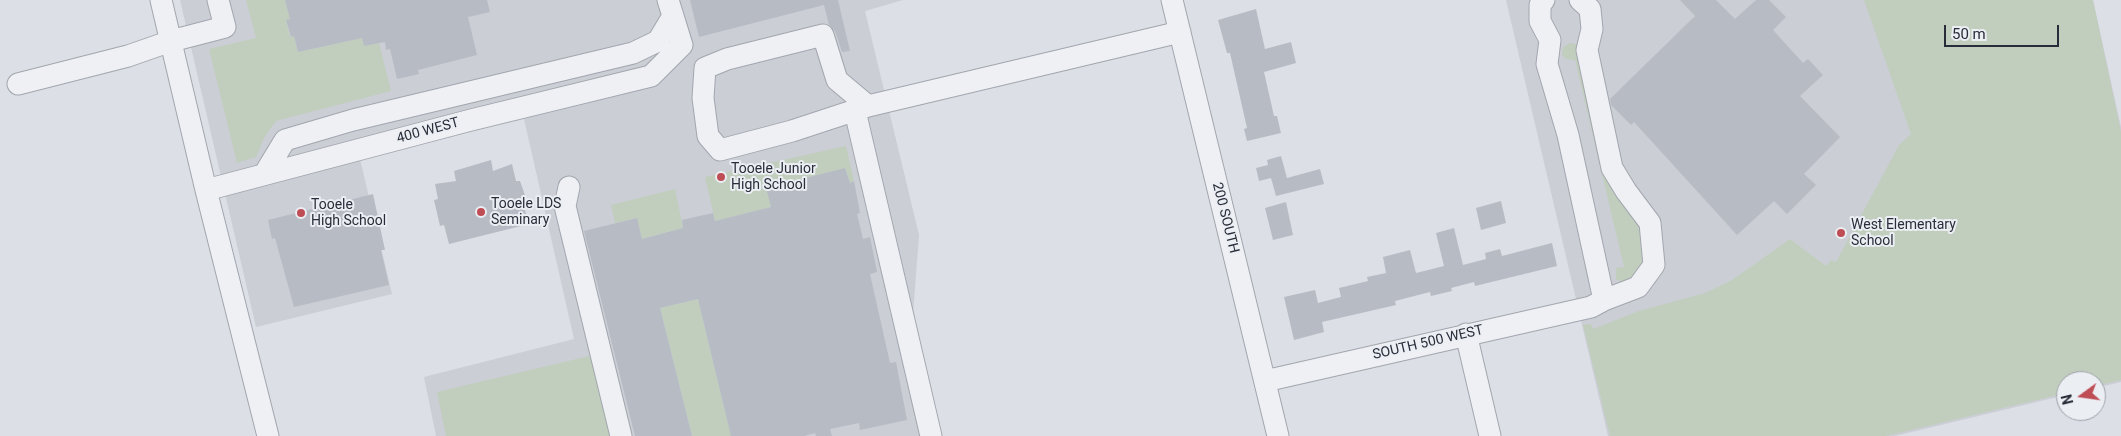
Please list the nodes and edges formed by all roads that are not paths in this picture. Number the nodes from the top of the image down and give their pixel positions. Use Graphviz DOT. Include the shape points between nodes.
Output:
graph roads {
  1 [pos="161,0"];
  2 [pos="218,0"];
  3 [pos="1172,0"];
  4 [pos="1544,0"];
  5 [pos="1580,0"];
  6 [pos="670,8"];
  7 [pos="1180,32"];
  8 [pos="171,41"];
  9 [pos="18,84"];
  10 [pos="862,108"];
  11 [pos="265,173"];
  12 [pos="569,187"];
  13 [pos="206,190"];
  14 [pos="1598,304"];
  15 [pos="1466,334"];
  16 [pos="1265,381"];
  17 [pos="268,436"];
  18 [pos="621,436"];
  19 [pos="931,436"];
  20 [pos="1278,436"];
  21 [pos="1490,436"];
  1 -- 8 [label="street"];
  2 -- 8 [label="street" via="225,27"];
  3 -- 7 [label="street, 200 SOUTH"];
  4 -- 14 [label="street" via="1540,5 1540,22 1550,40 1547,64 1568,135"];
  5 -- 14 [label="street, SOUTH 500 WEST" via="1590,9 1592,28 1587,50 1612,168 1650,223 1654,264 1638,288"];
  6 -- 11 [label="street" via="658,41 633,54 353,120 285,140"];
  6 -- 11 [label="street, 400 WEST" via="682,45 651,76"];
  7 -- 10 [label="street"];
  7 -- 16 [label="street, 200 SOUTH"];
  8 -- 9 [label="street" via="128,56"];
  8 -- 13 [label="street"];
  10 -- 10 [label="street" via="720,150 708,136 703,98 705,68 727,59 823,35 837,80"];
  10 -- 19 [label="street"];
  11 -- 13 [label="street, 400 WEST"];
  12 -- 18 [label="street" via="565,206"];
  13 -- 17 [label="street"];
  14 -- 15 [label="street, SOUTH 500 WEST"];
  15 -- 16 [label="street, SOUTH 500 WEST"];
  15 -- 21 [label="street"];
  16 -- 20 [label="street, 200 SOUTH"];
}
